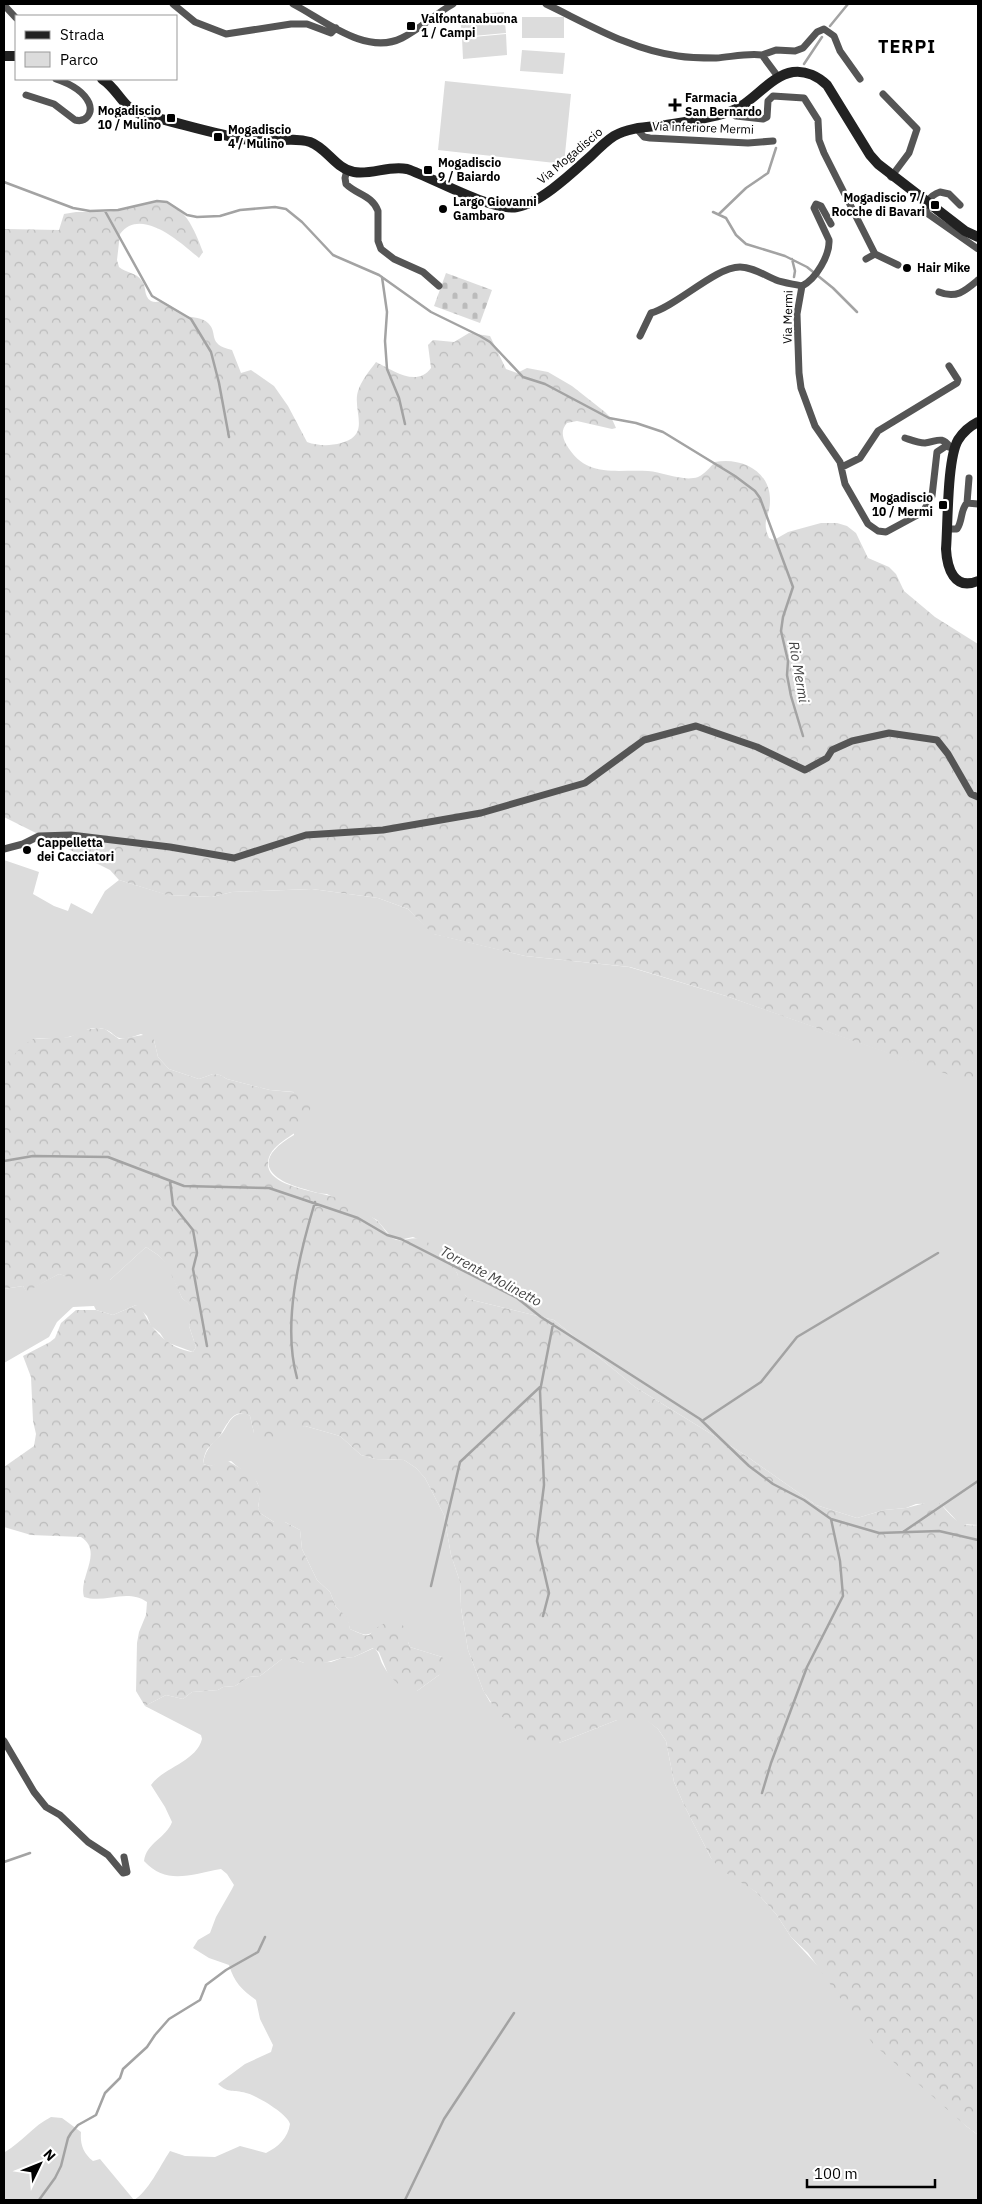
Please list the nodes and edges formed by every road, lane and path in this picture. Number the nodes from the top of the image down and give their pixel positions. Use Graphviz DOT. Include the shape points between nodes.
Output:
graph roads {
  1 [pos="173,4"];
  2 [pos="294,4"];
  3 [pos="453,4"];
  4 [pos="546,4"];
  5 [pos="4,5"];
  6 [pos="15,17"];
  7 [pos="336,28"];
  8 [pos="762,55"];
  9 [pos="779,78"];
  10 [pos="860,79"];
  11 [pos="59,80"];
  12 [pos="103,80"];
  13 [pos="883,94"];
  14 [pos="26,95"];
  15 [pos="730,112"];
  16 [pos="638,128"];
  17 [pos="773,140"];
  18 [pos="347,170"];
  19 [pos="892,177"];
  20 [pos="927,203"];
  21 [pos="960,205"];
  22 [pos="830,224"];
  23 [pos="978,237"];
  24 [pos="978,248"];
  25 [pos="875,254"];
  26 [pos="866,259"];
  27 [pos="898,266"];
  28 [pos="978,280"];
  29 [pos="805,284"];
  30 [pos="439,286"];
  31 [pos="939,292"];
  32 [pos="640,336"];
  33 [pos="949,366"];
  34 [pos="978,422"];
  35 [pos="905,438"];
  36 [pos="952,448"];
  37 [pos="842,468"];
  38 [pos="969,478"];
  39 [pos="967,503"];
  40 [pos="978,504"];
  41 [pos="947,529"];
  42 [pos="978,581"];
  43 [pos="978,797"];
  44 [pos="4,849"];
  45 [pos="4,1741"];
  46 [pos="124,1857"];
  1 -- 7 [label="street" via="195,22 226,34 291,24 307,24 331,33"];
  2 -- 7 [label="street"];
  3 -- 7 [label="street" via="401,39 384,44 362,41"];
  4 -- 8 [label="street" via="652,52 714,58"];
  5 -- 6 [label="street"];
  8 -- 9 [label="street"];
  8 -- 10 [label="street" via="776,50 803,48 824,29 834,36 840,51"];
  9 -- 15 [label="street, Via Mogadiscio"];
  9 -- 19 [label="street, Via Mogadiscio" via="798,71 822,80 870,155"];
  11 -- 14 [label="street" via="74,86 89,103 90,112 83,121 75,120 54,104"];
  12 -- 18 [label="street" via="131,110 250,141 290,139 309,142"];
  13 -- 19 [label="street" via="918,129 909,153"];
  15 -- 16 [label="street, Via Mogadiscio"];
  15 -- 25 [label="street" via="736,116 763,119 767,117 768,102 773,96 804,98 818,120 820,144"];
  16 -- 17 [label="street, Via inferiore Mermi" via="644,137 650,138 748,143"];
  16 -- 18 [label="street, Via Mogadiscio" via="615,135 548,191 533,202 518,207 488,203 407,169"];
  18 -- 30 [label="street" via="346,184 377,206 381,249 422,272"];
  19 -- 20 [label="street, Via Mogadiscio"];
  20 -- 21 [label="street" via="940,192 949,194"];
  20 -- 23 [label="street, Via Mogadiscio" via="965,232"];
  20 -- 24 [label="street, Via Mogadiscio" via="925,209 928,214"];
  22 -- 29 [label="street" via="821,206 816,204 814,208 829,240 829,249 820,267"];
  25 -- 26 [label="street"];
  25 -- 27 [label="street"];
  28 -- 31 [label="street" via="952,296"];
  29 -- 32 [label="street, Via Mermi" via="776,280 763,273 736,267 651,313"];
  29 -- 37 [label="street, Via Mermi" via="798,314 801,388 815,426"];
  33 -- 37 [label="street" via="957,383 878,430 860,458"];
  34 -- 36 [label="street"];
  35 -- 36 [label="street" via="926,443 939,439"];
  36 -- 37 [label="street, Via Mermi" via="942,448 936,455 932,496 927,508 886,532 868,524 845,484"];
  36 -- 41 [label="street"];
  38 -- 39 [label="street"];
  39 -- 40 [label="street"];
  39 -- 41 [label="street" via="959,526"];
  41 -- 42 [label="street" via="947,564 951,573 958,581"];
  43 -- 44 [label="street" via="971,794 937,740 889,733 852,741 832,750 827,758 805,770 757,747 696,726 644,740 585,783 481,813 382,830 306,835 234,858 71,835 39,836"];
  45 -- 46 [label="street" via="46,1807 108,1855 122,1873 128,1872"];
}
